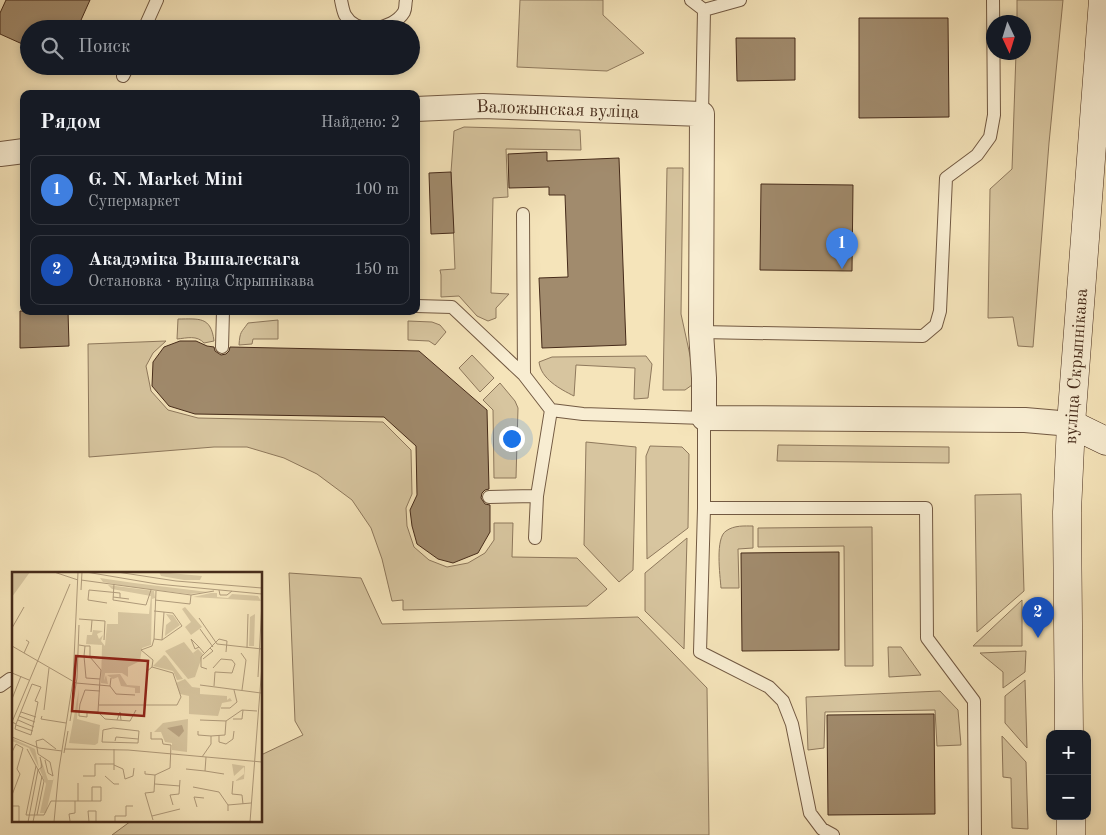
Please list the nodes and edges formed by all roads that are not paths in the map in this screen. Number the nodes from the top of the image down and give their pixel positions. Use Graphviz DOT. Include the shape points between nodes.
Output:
graph roads {
  1 [pos="157,0"];
  2 [pos="340,0"];
  3 [pos="406,0"];
  4 [pos="691,0"];
  5 [pos="740,0"];
  6 [pos="993,0"];
  7 [pos="1103,0"];
  8 [pos="704,10"];
  9 [pos="148,20"];
  10 [pos="350,20"];
  11 [pos="396,20"];
  12 [pos="420,109"];
  13 [pos="702,114"];
  14 [pos="20,152"];
  15 [pos="0,154"];
  16 [pos="523,214"];
  17 [pos="420,306"];
  18 [pos="223,315"];
  19 [pos="701,332"];
  20 [pos="222,347"];
  21 [pos="524,375"];
  22 [pos="551,410"];
  23 [pos="704,418"];
  24 [pos="1071,424"];
  25 [pos="1106,441"];
  26 [pos="537,496"];
  27 [pos="489,497"];
  28 [pos="704,508"];
  29 [pos="535,538"];
  30 [pos="1069,730"];
  31 [pos="1070,820"];
  32 [pos="832,835"];
  33 [pos="975,835"];
  34 [pos="1071,835"];
  1 -- 9 [label="lane"];
  2 -- 10 [label="lane"];
  3 -- 11 [label="lane" via="405,10"];
  4 -- 8 [label="lane"];
  5 -- 8 [label="lane"];
  6 -- 19 [label="lane" via="994,116 990,137 977,155 946,178 940,311 936,325 923,336"];
  7 -- 24 [label="main road, вуліца Скрыпнікава"];
  8 -- 13 [label="lane"];
  12 -- 13 [label="street, Валожынская вуліца" via="483,106"];
  13 -- 19 [label="street"];
  14 -- 15 [label="street"];
  16 -- 21 [label="lane"];
  17 -- 21 [label="lane" via="452,307"];
  18 -- 20 [label="lane"];
  19 -- 23 [label="street"];
  21 -- 22 [label="lane"];
  22 -- 23 [label="lane"];
  22 -- 26 [label="lane"];
  23 -- 24 [label="street" via="1025,420"];
  23 -- 28 [label="lane"];
  24 -- 25 [label="main road"];
  24 -- 30 [label="main road, вуліца Скрыпнікава" via="1067,512"];
  26 -- 27 [label="lane"];
  26 -- 29 [label="lane"];
  28 -- 32 [label="lane" via="700,652 769,687 783,701 792,724 810,813 822,829"];
  28 -- 33 [label="lane" via="926,508 926,638 974,701"];
  31 -- 34 [label="main road"];
}
